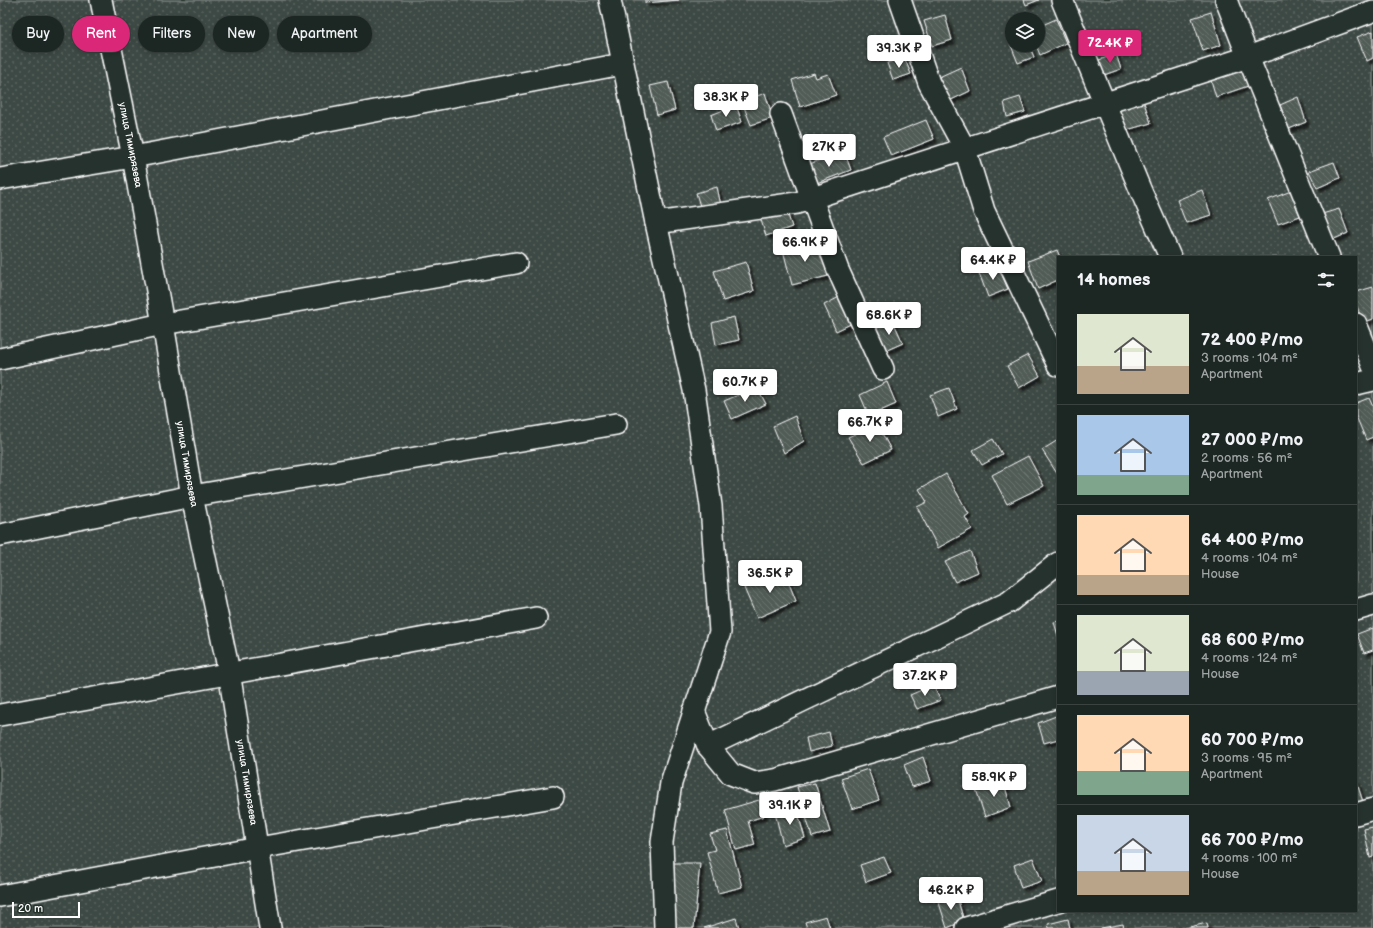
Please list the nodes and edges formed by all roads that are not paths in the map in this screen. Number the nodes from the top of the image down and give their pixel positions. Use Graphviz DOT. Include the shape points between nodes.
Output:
graph roads {
  1 [pos="101,0"];
  2 [pos="610,0"];
  3 [pos="900,0"];
  4 [pos="1062,0"];
  5 [pos="1226,0"];
  6 [pos="1373,11"];
  7 [pos="1248,57"];
  8 [pos="622,64"];
  9 [pos="1105,103"];
  10 [pos="781,114"];
  11 [pos="965,149"];
  12 [pos="133,157"];
  13 [pos="0,179"];
  14 [pos="813,198"];
  15 [pos="656,223"];
  16 [pos="1170,256"];
  17 [pos="1329,256"];
  18 [pos="516,263"];
  19 [pos="163,324"];
  20 [pos="1357,326"];
  21 [pos="0,359"];
  22 [pos="1057,363"];
  23 [pos="1373,366"];
  24 [pos="883,369"];
  25 [pos="1373,380"];
  26 [pos="1357,384"];
  27 [pos="616,424"];
  28 [pos="192,496"];
  29 [pos="0,535"];
  30 [pos="1057,564"];
  31 [pos="1373,605"];
  32 [pos="1357,610"];
  33 [pos="536,618"];
  34 [pos="229,672"];
  35 [pos="1057,697"];
  36 [pos="694,711"];
  37 [pos="0,714"];
  38 [pos="708,746"];
  39 [pos="553,797"];
  40 [pos="1373,809"];
  41 [pos="1357,814"];
  42 [pos="258,848"];
  43 [pos="0,896"];
  44 [pos="1057,901"];
  45 [pos="270,928"];
  46 [pos="665,928"];
  47 [pos="966,928"];
  1 -- 12 [label="street, улица Тимирязева"];
  2 -- 8 [label="street"];
  3 -- 11 [label="street" via="929,83"];
  4 -- 9 [label="street"];
  5 -- 7 [label="street"];
  6 -- 7 [label="street"];
  7 -- 9 [label="street"];
  7 -- 17 [label="street"];
  8 -- 12 [label="street"];
  8 -- 15 [label="street"];
  9 -- 11 [label="street"];
  9 -- 16 [label="street"];
  10 -- 14 [label="street"];
  11 -- 14 [label="street"];
  11 -- 22 [label="street" via="984,212"];
  12 -- 13 [label="street"];
  12 -- 19 [label="street, улица Тимирязева"];
  14 -- 15 [label="street" via="796,203"];
  14 -- 24 [label="street" via="838,270"];
  15 -- 36 [label="street" via="694,390 711,506 720,632"];
  18 -- 19 [label="street"];
  19 -- 21 [label="street"];
  19 -- 28 [label="street, улица Тимирязева"];
  20 -- 23 [label="street"];
  25 -- 26 [label="street"];
  27 -- 28 [label="street"];
  28 -- 29 [label="street"];
  28 -- 34 [label="street, улица Тимирязева"];
  30 -- 38 [label="street" via="1009,602"];
  31 -- 32 [label="street"];
  33 -- 34 [label="street"];
  34 -- 37 [label="street"];
  34 -- 42 [label="street, улица Тимирязева"];
  35 -- 38 [label="street" via="775,780 754,783 731,774"];
  36 -- 38 [label="street"];
  36 -- 46 [label="street" via="671,783 662,842"];
  39 -- 42 [label="street"];
  40 -- 41 [label="street"];
  42 -- 43 [label="street"];
  42 -- 45 [label="street, улица Тимирязева"];
  44 -- 47 [label="street"];
}
